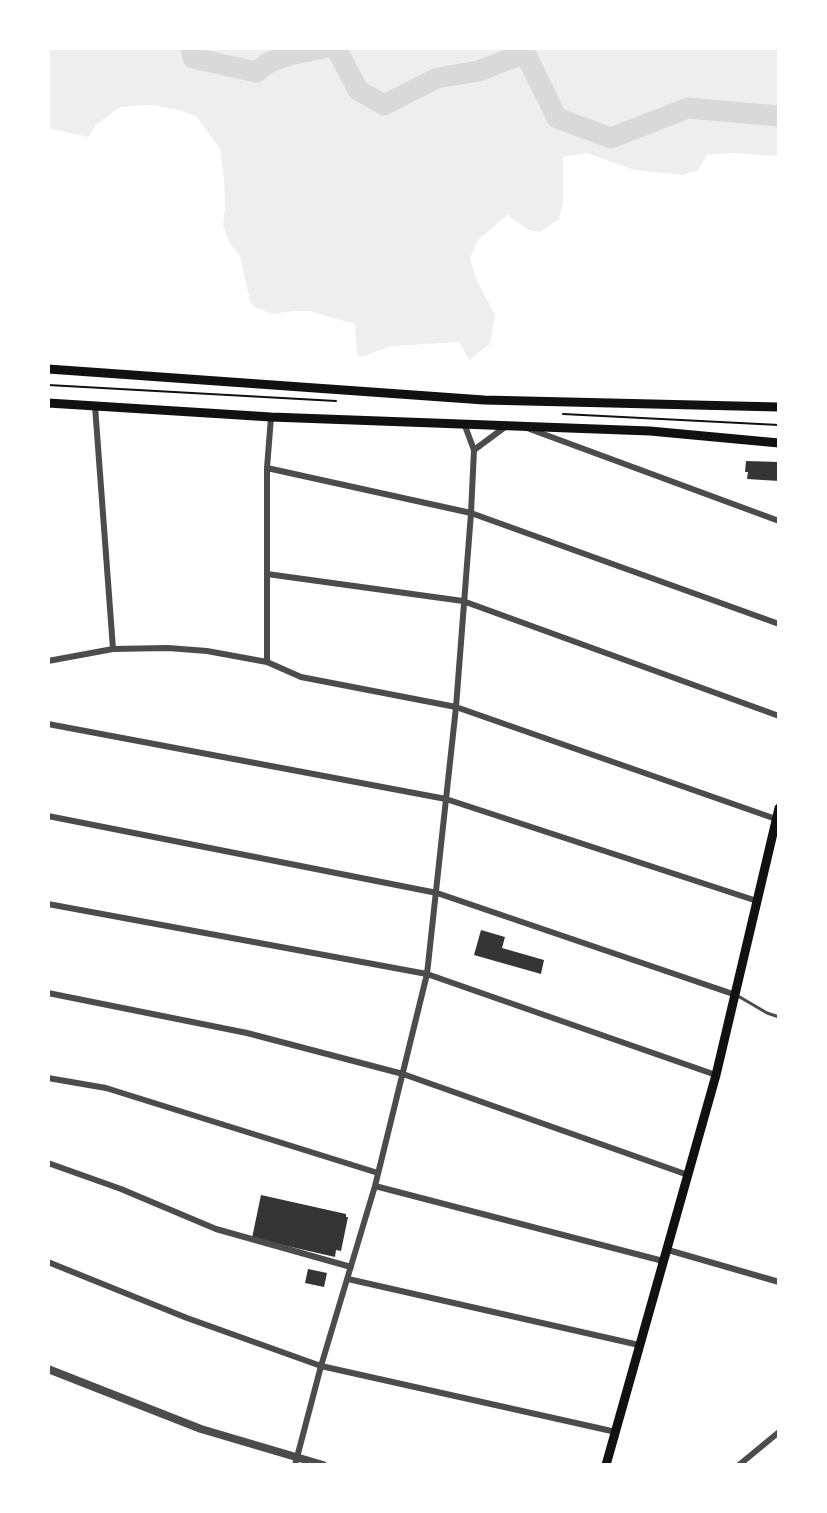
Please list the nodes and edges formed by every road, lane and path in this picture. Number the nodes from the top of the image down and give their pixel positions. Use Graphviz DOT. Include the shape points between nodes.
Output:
graph roads {
  1 [pos="48,369"];
  2 [pos="76,371"];
  3 [pos="48,403"];
  4 [pos="74,404"];
  5 [pos="95,406"];
  6 [pos="779,407"];
  7 [pos="272,417"];
  8 [pos="465,426"];
  9 [pos="505,427"];
  10 [pos="526,428"];
  11 [pos="779,443"];
  12 [pos="474,450"];
  13 [pos="267,468"];
  14 [pos="471,513"];
  15 [pos="779,521"];
  16 [pos="267,574"];
  17 [pos="463,601"];
  18 [pos="779,624"];
  19 [pos="113,649"];
  20 [pos="48,662"];
  21 [pos="267,662"];
  22 [pos="456,707"];
  23 [pos="779,716"];
  24 [pos="48,724"];
  25 [pos="446,799"];
  26 [pos="779,808"];
  27 [pos="48,816"];
  28 [pos="776,819"];
  29 [pos="437,892"];
  30 [pos="757,902"];
  31 [pos="48,904"];
  32 [pos="427,974"];
  33 [pos="48,993"];
  34 [pos="736,996"];
  35 [pos="779,1017"];
  36 [pos="403,1074"];
  37 [pos="716,1075"];
  38 [pos="48,1078"];
  39 [pos="48,1163"];
  40 [pos="378,1173"];
  41 [pos="688,1175"];
  42 [pos="375,1186"];
  43 [pos="668,1250"];
  44 [pos="48,1262"];
  45 [pos="663,1262"];
  46 [pos="351,1267"];
  47 [pos="348,1279"];
  48 [pos="779,1282"];
  49 [pos="639,1345"];
  50 [pos="321,1366"];
  51 [pos="48,1369"];
  52 [pos="615,1432"];
  53 [pos="779,1432"];
  54 [pos="296,1461"];
  55 [pos="323,1465"];
  56 [pos="606,1465"];
  57 [pos="739,1465"];
  1 -- 2 [label="main road"];
  2 -- 4 [label="path"];
  2 -- 6 [label="main road" via="484,400"];
  3 -- 4 [label="main road"];
  4 -- 5 [label="main road"];
  5 -- 7 [label="main road"];
  5 -- 19 [label="street"];
  7 -- 8 [label="main road"];
  7 -- 13 [label="street"];
  8 -- 9 [label="main road"];
  8 -- 12 [label="street"];
  9 -- 10 [label="main road"];
  9 -- 12 [label="street"];
  10 -- 11 [label="main road" via="650,432"];
  10 -- 15 [label="street"];
  12 -- 14 [label="street"];
  13 -- 14 [label="street"];
  13 -- 16 [label="street"];
  14 -- 17 [label="street"];
  14 -- 18 [label="street"];
  16 -- 17 [label="street"];
  16 -- 21 [label="street"];
  17 -- 22 [label="street"];
  17 -- 23 [label="street"];
  19 -- 20 [label="street"];
  19 -- 21 [label="street" via="207,651"];
  21 -- 22 [label="street" via="301,677"];
  22 -- 25 [label="street"];
  22 -- 28 [label="street"];
  24 -- 25 [label="street"];
  25 -- 29 [label="street"];
  25 -- 30 [label="street"];
  26 -- 28 [label="main road"];
  27 -- 29 [label="street"];
  28 -- 30 [label="main road"];
  29 -- 32 [label="street"];
  29 -- 34 [label="street"];
  30 -- 34 [label="main road"];
  31 -- 32 [label="street"];
  32 -- 36 [label="street"];
  32 -- 37 [label="street"];
  33 -- 36 [label="street" via="247,1033"];
  34 -- 35 [label="lane"];
  34 -- 37 [label="main road"];
  36 -- 40 [label="street"];
  36 -- 41 [label="street"];
  37 -- 41 [label="main road"];
  38 -- 40 [label="street" via="106,1088"];
  39 -- 46 [label="street" via="216,1229"];
  40 -- 42 [label="street"];
  41 -- 43 [label="main road"];
  42 -- 45 [label="street"];
  42 -- 46 [label="street"];
  43 -- 45 [label="main road"];
  43 -- 48 [label="street"];
  44 -- 50 [label="street"];
  45 -- 49 [label="main road"];
  46 -- 47 [label="street"];
  47 -- 49 [label="street"];
  47 -- 50 [label="street"];
  49 -- 52 [label="main road"];
  50 -- 52 [label="street"];
  50 -- 54 [label="street"];
  51 -- 54 [label="street" via="201,1429"];
  52 -- 56 [label="main road"];
  53 -- 57 [label="street"];
  54 -- 55 [label="street"];
}
